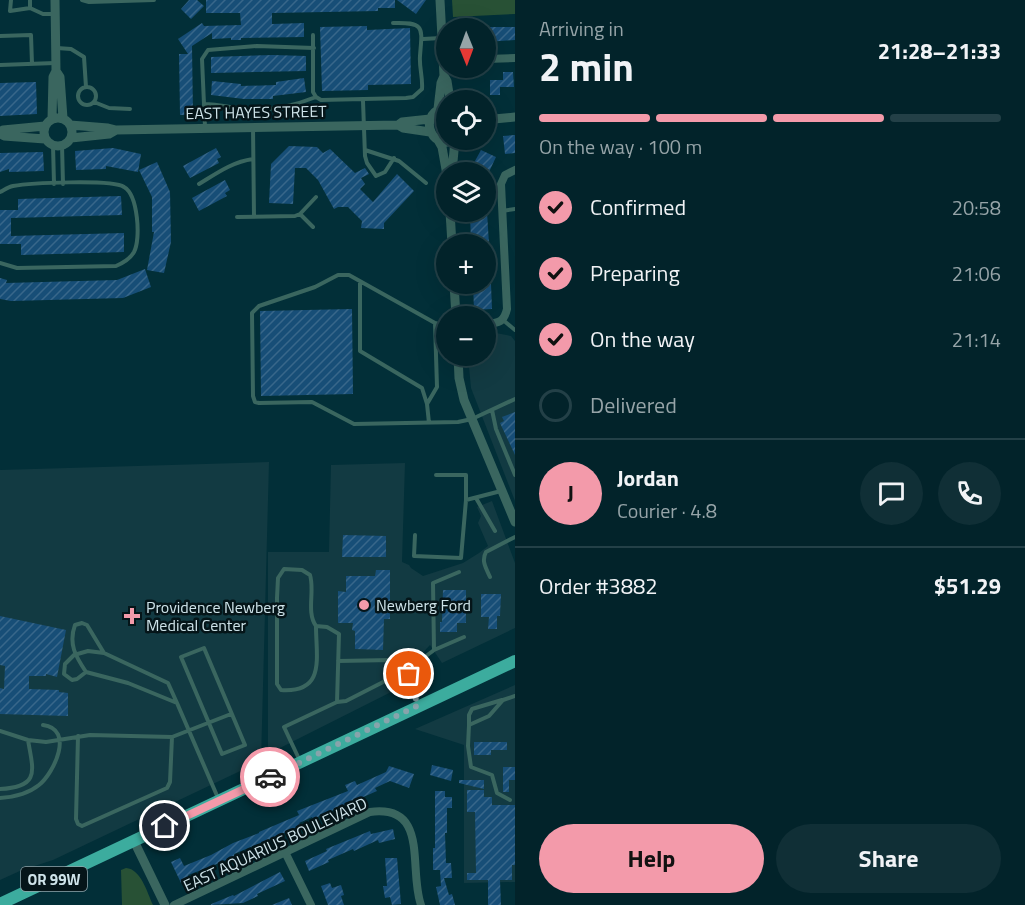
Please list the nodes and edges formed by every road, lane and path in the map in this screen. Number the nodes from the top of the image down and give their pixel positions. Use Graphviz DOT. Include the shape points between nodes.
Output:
graph roads {
  1 [pos="11,0"];
  2 [pos="30,0"];
  3 [pos="55,0"];
  4 [pos="82,0"];
  5 [pos="154,0"];
  6 [pos="440,0"];
  7 [pos="30,8"];
  8 [pos="55,14"];
  9 [pos="441,18"];
  10 [pos="393,23"];
  11 [pos="313,34"];
  12 [pos="0,36"];
  13 [pos="436,38"];
  14 [pos="423,39"];
  15 [pos="56,48"];
  16 [pos="314,48"];
  17 [pos="515,58"];
  18 [pos="496,59"];
  19 [pos="32,64"];
  20 [pos="0,65"];
  21 [pos="56,67"];
  22 [pos="86,87"];
  23 [pos="316,97"];
  24 [pos="363,101"];
  25 [pos="94,102"];
  26 [pos="204,104"];
  27 [pos="130,109"];
  28 [pos="436,114"];
  29 [pos="515,117"];
  30 [pos="430,119"];
  31 [pos="496,119"];
  32 [pos="48,122"];
  33 [pos="67,122"];
  34 [pos="365,125"];
  35 [pos="398,125"];
  36 [pos="253,126"];
  37 [pos="205,127"];
  38 [pos="116,130"];
  39 [pos="430,132"];
  40 [pos="0,133"];
  41 [pos="71,138"];
  42 [pos="45,139"];
  43 [pos="436,139"];
  44 [pos="58,145"];
  45 [pos="365,150"];
  46 [pos="394,158"];
  47 [pos="253,159"];
  48 [pos="512,170"];
  49 [pos="426,183"];
  50 [pos="54,184"];
  51 [pos="63,184"];
  52 [pos="199,184"];
  53 [pos="0,192"];
  54 [pos="316,197"];
  55 [pos="515,209"];
  56 [pos="502,211"];
  57 [pos="300,214"];
  58 [pos="237,217"];
  59 [pos="254,217"];
  60 [pos="313,227"];
  61 [pos="0,263"];
  62 [pos="360,280"];
  63 [pos="511,293"];
  64 [pos="503,320"];
  65 [pos="435,322"];
  66 [pos="496,323"];
  67 [pos="515,330"];
  68 [pos="459,366"];
  69 [pos="515,399"];
  70 [pos="428,404"];
  71 [pos="492,410"];
  72 [pos="472,420"];
  73 [pos="429,423"];
  74 [pos="436,475"];
  75 [pos="515,476"];
  76 [pos="502,491"];
  77 [pos="476,498"];
  78 [pos="466,500"];
  79 [pos="515,522"];
  80 [pos="495,531"];
  81 [pos="415,535"];
  82 [pos="515,537"];
  83 [pos="459,572"];
  84 [pos="490,577"];
  85 [pos="316,626"];
  86 [pos="464,637"];
  87 [pos="434,650"];
  88 [pos="104,653"];
  89 [pos="74,655"];
  90 [pos="515,661"];
  91 [pos="338,662"];
  92 [pos="86,672"];
  93 [pos="515,696"];
  94 [pos="503,700"];
  95 [pos="337,702"];
  96 [pos="177,704"];
  97 [pos="419,705"];
  98 [pos="231,714"];
  99 [pos="209,723"];
  100 [pos="43,725"];
  101 [pos="469,725"];
  102 [pos="0,731"];
  103 [pos="189,731"];
  104 [pos="78,736"];
  105 [pos="172,737"];
  106 [pos="28,740"];
  107 [pos="60,741"];
  108 [pos="301,762"];
  109 [pos="0,789"];
  110 [pos="0,798"];
  111 [pos="510,800"];
  112 [pos="219,801"];
  113 [pos="134,841"];
  114 [pos="285,852"];
  115 [pos="0,904"];
  116 [pos="165,905"];
  117 [pos="174,905"];
  118 [pos="311,905"];
  119 [pos="421,905"];
  1 -- 7 [label="lane" via="10,11"];
  2 -- 7 [label="lane"];
  3 -- 8 [label="street"];
  4 -- 5 [label="lane"];
  6 -- 9 [label="street"];
  7 -- 8 [label="lane"];
  8 -- 15 [label="street"];
  10 -- 14 [label="lane" via="413,23"];
  11 -- 16 [label="lane"];
  12 -- 19 [label="lane" via="32,35"];
  13 -- 14 [label="lane"];
  14 -- 24 [label="lane" via="419,93 406,98"];
  15 -- 21 [label="street"];
  15 -- 22 [label="lane" via="71,48 84,57"];
  16 -- 23 [label="lane"];
  16 -- 26 [label="lane" via="257,46 208,50 202,59"];
  17 -- 18 [label="street"];
  19 -- 20 [label="lane"];
  19 -- 21 [label="lane"];
  21 -- 32 [label="street"];
  21 -- 33 [label="street"];
  22 -- 25 [label="lane" via="96,92"];
  22 -- 25 [label="lane" via="79,92 80,101 85,105"];
  23 -- 24 [label="lane"];
  23 -- 26 [label="lane" via="268,109"];
  24 -- 34 [label="lane"];
  25 -- 27 [label="lane" via="109,108"];
  26 -- 37 [label="lane"];
  28 -- 30 [label="street"];
  29 -- 31 [label="street"];
  30 -- 35 [label="street, EAST HAYES STREET"];
  30 -- 39 [label="street"];
  32 -- 33 [label="street, EAST HAYES STREET"];
  32 -- 40 [label="street, EAST HAYES STREET"];
  32 -- 42 [label="street"];
  33 -- 38 [label="street, EAST HAYES STREET"];
  33 -- 41 [label="street"];
  34 -- 35 [label="street, EAST HAYES STREET"];
  34 -- 36 [label="street, EAST HAYES STREET"];
  34 -- 45 [label="lane"];
  35 -- 39 [label="street, EAST HAYES STREET"];
  36 -- 37 [label="street, EAST HAYES STREET"];
  36 -- 47 [label="lane"];
  37 -- 38 [label="street, EAST HAYES STREET"];
  38 -- 41 [label="street, EAST HAYES STREET"];
  39 -- 43 [label="street"];
  40 -- 42 [label="street"];
  41 -- 44 [label="street"];
  42 -- 44 [label="street"];
  44 -- 50 [label="lane"];
  44 -- 51 [label="lane"];
  45 -- 46 [label="lane"];
  45 -- 46 [label="lane" via="367,163 376,176 385,172"];
  46 -- 49 [label="lane"];
  47 -- 52 [label="lane" via="238,161"];
  47 -- 59 [label="lane"];
  48 -- 56 [label="street" via="502,180"];
  50 -- 51 [label="lane"];
  50 -- 53 [label="lane" via="12,186"];
  51 -- 61 [label="lane" via="119,184 130,192 136,204 134,252 116,266 17,268"];
  54 -- 57 [label="lane"];
  55 -- 56 [label="lane"];
  56 -- 63 [label="street"];
  57 -- 59 [label="lane"];
  57 -- 60 [label="lane"];
  58 -- 59 [label="lane"];
  62 -- 65 [label="lane"];
  62 -- 70 [label="lane" via="360,351 422,388"];
  62 -- 73 [label="lane" via="338,275 254,310 250,317 255,402 316,403 354,424"];
  63 -- 64 [label="street"];
  64 -- 66 [label="street"];
  64 -- 67 [label="lane"];
  65 -- 70 [label="lane" via="437,387"];
  68 -- 72 [label="street" via="461,390"];
  69 -- 71 [label="lane"];
  70 -- 73 [label="lane"];
  71 -- 72 [label="lane"];
  71 -- 75 [label="lane"];
  72 -- 73 [label="lane"];
  72 -- 76 [label="street"];
  74 -- 78 [label="lane" via="466,475"];
  76 -- 77 [label="lane"];
  76 -- 79 [label="street"];
  77 -- 78 [label="lane"];
  77 -- 80 [label="lane"];
  78 -- 81 [label="lane" via="461,558 414,556"];
  82 -- 84 [label="lane" via="483,556"];
  83 -- 87 [label="lane" via="433,583"];
  85 -- 85 [label="lane" via="311,619 310,575 302,570 284,569 278,579 277,598 277,684 281,690 294,691 315,677"];
  85 -- 91 [label="lane" via="339,634"];
  86 -- 87 [label="lane"];
  87 -- 97 [label="lane" via="409,674 409,685"];
  88 -- 89 [label="lane" via="88,651"];
  88 -- 89 [label="lane" via="82,623 75,625"];
  88 -- 96 [label="lane" via="168,683"];
  89 -- 92 [label="lane"];
  89 -- 92 [label="lane" via="65,664 64,674 77,680"];
  90 -- 97 [label="highway, OR 99W"];
  91 -- 95 [label="lane"];
  91 -- 95 [label="lane" via="392,660 391,678"];
  92 -- 96 [label="lane" via="128,683"];
  93 -- 94 [label="lane"];
  94 -- 101 [label="lane" via="489,716"];
  94 -- 101 [label="lane" via="472,709"];
  95 -- 108 [label="lane" via="284,727"];
  96 -- 103 [label="lane"];
  97 -- 108 [label="highway, OR 99W"];
  98 -- 99 [label="lane"];
  98 -- 99 [label="lane" via="245,745 222,754"];
  98 -- 99 [label="lane" via="204,648 181,657"];
  99 -- 103 [label="lane"];
  100 -- 107 [label="lane" via="56,731"];
  101 -- 111 [label="lane" via="471,768 492,775 497,793"];
  102 -- 106 [label="lane"];
  103 -- 105 [label="lane"];
  103 -- 112 [label="lane"];
  104 -- 105 [label="lane"];
  104 -- 105 [label="lane" via="76,819 82,825 167,788"];
  104 -- 107 [label="lane"];
  106 -- 107 [label="lane"];
  106 -- 109 [label="lane" via="31,776 20,786"];
  107 -- 110 [label="lane" via="52,769 39,784 22,795"];
  108 -- 112 [label="highway, OR 99W"];
  112 -- 113 [label="highway, OR 99W"];
  113 -- 115 [label="highway, OR 99W"];
  113 -- 116 [label="street"];
  114 -- 117 [label="street, EAST AQUARIUS BOULEVARD"];
  114 -- 118 [label="street"];
  114 -- 119 [label="street, EAST AQUARIUS BOULEVARD" via="370,812 386,809 400,816 409,827"];
}
